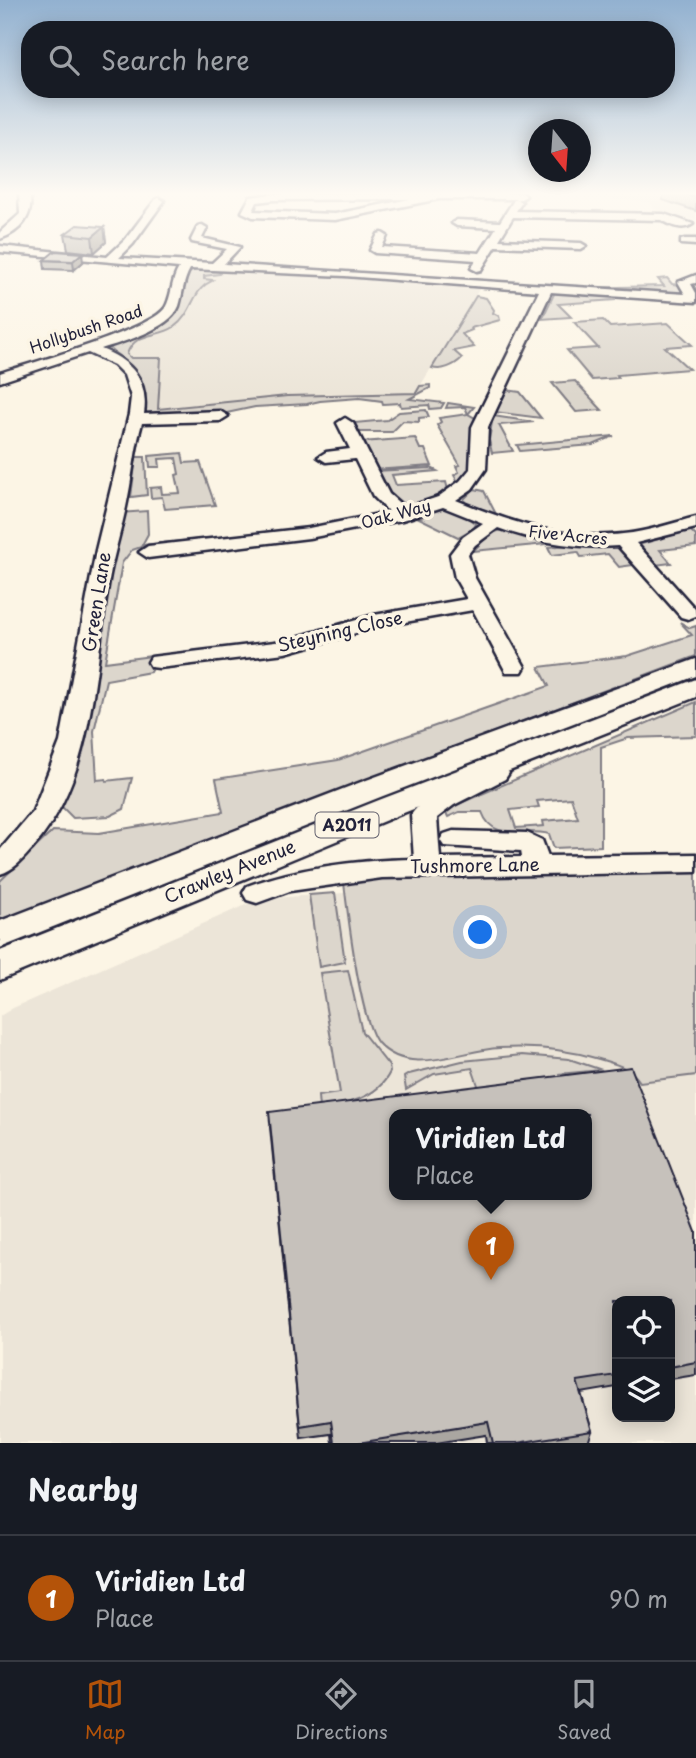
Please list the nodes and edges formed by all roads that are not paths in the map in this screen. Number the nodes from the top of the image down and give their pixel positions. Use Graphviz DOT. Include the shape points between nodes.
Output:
graph roads {
  1 [pos="136,260"];
  2 [pos="221,260"];
  3 [pos="482,260"];
  4 [pos="187,263"];
  5 [pos="216,265"];
  6 [pos="696,279"];
  7 [pos="470,280"];
  8 [pos="547,288"];
  9 [pos="695,298"];
  10 [pos="87,348"];
  11 [pos="0,378"];
  12 [pos="220,416"];
  13 [pos="136,419"];
  14 [pos="345,423"];
  15 [pos="361,453"];
  16 [pos="326,457"];
  17 [pos="444,501"];
  18 [pos="402,514"];
  19 [pos="696,522"];
  20 [pos="494,523"];
  21 [pos="623,540"];
  22 [pos="148,552"];
  23 [pos="478,603"];
  24 [pos="688,614"];
  25 [pos="159,662"];
  26 [pos="514,667"];
  27 [pos="696,667"];
  28 [pos="696,687"];
  29 [pos="565,739"];
  30 [pos="453,840"];
  31 [pos="696,863"];
  32 [pos="0,865"];
  33 [pos="537,865"];
  34 [pos="428,866"];
  35 [pos="257,892"];
  36 [pos="0,935"];
  37 [pos="0,966"];
  1 -- 4 [label="street"];
  2 -- 5 [label="street"];
  3 -- 7 [label="street"];
  4 -- 5 [label="street"];
  4 -- 10 [label="street, Hollybush Road" via="167,316 133,334"];
  5 -- 7 [label="street"];
  6 -- 9 [label="street" via="684,282"];
  7 -- 8 [label="street"];
  8 -- 9 [label="street"];
  8 -- 17 [label="street, Oak Way" via="480,427 478,470 467,485"];
  10 -- 11 [label="street, Hollybush Road"];
  10 -- 13 [label="street, Green Lane" via="112,357 134,377 139,393"];
  12 -- 13 [label="street"];
  13 -- 32 [label="street, Green Lane" via="104,556 75,730 41,819"];
  14 -- 15 [label="street"];
  15 -- 16 [label="street"];
  15 -- 18 [label="street" via="382,496"];
  17 -- 18 [label="street, Oak Way"];
  17 -- 20 [label="street, Five Acres"];
  18 -- 22 [label="street, Oak Way" via="309,533"];
  19 -- 21 [label="street, Five Acres"];
  20 -- 21 [label="street, Five Acres" via="553,537"];
  20 -- 23 [label="street" via="459,554"];
  21 -- 24 [label="street"];
  23 -- 25 [label="street, Steyning Close" via="374,621 285,647"];
  23 -- 26 [label="street"];
  27 -- 36 [label="main road, Crawley Avenue / A2011"];
  28 -- 29 [label="main road, Crawley Avenue / A2011"];
  29 -- 34 [label="street" via="427,811 423,820"];
  29 -- 37 [label="main road, Crawley Avenue / A2011"];
  30 -- 33 [label="street" via="527,842 533,846"];
  31 -- 33 [label="street, Tushmore Lane"];
  33 -- 34 [label="street, Tushmore Lane"];
  34 -- 35 [label="street, Tushmore Lane" via="309,878"];
}
